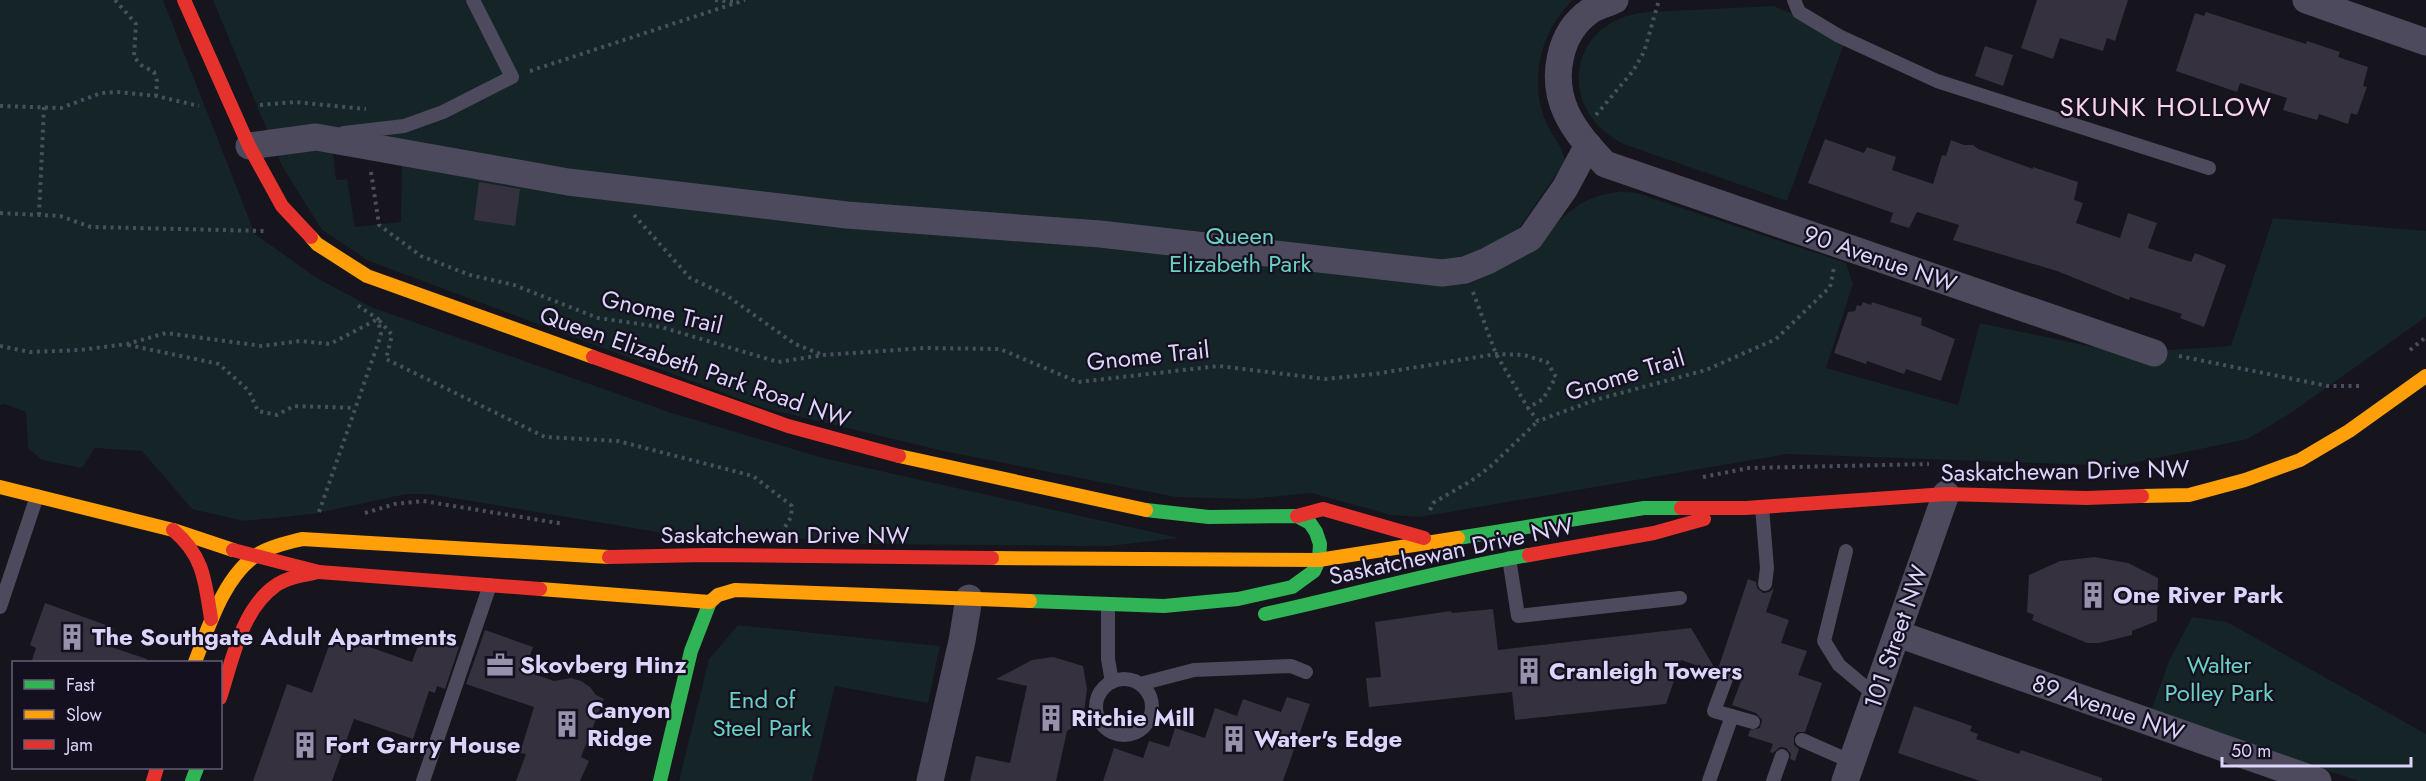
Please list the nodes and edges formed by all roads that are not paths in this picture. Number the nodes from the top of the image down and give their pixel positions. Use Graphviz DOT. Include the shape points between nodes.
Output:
graph roads {
  1 [pos="184,0"];
  2 [pos="473,0"];
  3 [pos="1615,0"];
  4 [pos="1794,0"];
  5 [pos="2306,0"];
  6 [pos="2426,42"];
  7 [pos="315,137"];
  8 [pos="249,146"];
  9 [pos="1591,147"];
  10 [pos="2209,168"];
  11 [pos="2154,352"];
  12 [pos="2425,380"];
  13 [pos="0,487"];
  14 [pos="1946,494"];
  15 [pos="37,496"];
  16 [pos="1762,507"];
  17 [pos="1746,508"];
  18 [pos="1297,516"];
  19 [pos="173,530"];
  20 [pos="1444,540"];
  21 [pos="1846,551"];
  22 [pos="254,557"];
  23 [pos="587,558"];
  24 [pos="1509,558"];
  25 [pos="1319,560"];
  26 [pos="319,572"];
  27 [pos="642,572"];
  28 [pos="1765,584"];
  29 [pos="489,585"];
  30 [pos="676,585"];
  31 [pos="969,598"];
  32 [pos="1680,598"];
  33 [pos="710,602"];
  34 [pos="1108,604"];
  35 [pos="1164,606"];
  36 [pos="0,607"];
  37 [pos="1214,615"];
  38 [pos="1256,615"];
  39 [pos="211,619"];
  40 [pos="1898,634"];
  41 [pos="196,661"];
  42 [pos="1306,672"];
  43 [pos="1727,676"];
  44 [pos="1112,682"];
  45 [pos="1140,684"];
  46 [pos="222,693"];
  47 [pos="1876,696"];
  48 [pos="1732,716"];
  49 [pos="1753,722"];
  50 [pos="1802,740"];
  51 [pos="1782,756"];
  52 [pos="1849,771"];
  53 [pos="423,781"];
  54 [pos="660,781"];
  55 [pos="930,781"];
  56 [pos="1709,781"];
  57 [pos="1773,781"];
  58 [pos="2318,781"];
  1 -- 8 [label="main road, Queen Elizabeth Park Road NW"];
  2 -- 7 [label="lane" via="512,77 443,112 404,126"];
  3 -- 9 [label="street" via="1590,11 1578,22 1566,38 1560,57 1560,97 1567,114"];
  4 -- 10 [label="lane" via="1799,12 1839,36 1937,81"];
  5 -- 6 [label="street"];
  7 -- 8 [label="street"];
  7 -- 9 [label="street" via="608,187 847,215 1100,234 1442,273 1465,270 1530,238"];
  8 -- 18 [label="main road, Queen Elizabeth Park Road NW" via="282,206 317,244 368,276 788,426 968,472 1162,513"];
  9 -- 11 [label="street, 90 Avenue NW" via="1840,245"];
  12 -- 14 [label="main road, Saskatchewan Drive NW" via="2300,460 2189,495 2086,498"];
  13 -- 15 [label="main road, Saskatchewan Drive NW"];
  14 -- 16 [label="main road, Saskatchewan Drive NW"];
  14 -- 40 [label="street, 101 Street NW"];
  15 -- 19 [label="main road, Saskatchewan Drive NW"];
  15 -- 36 [label="lane"];
  16 -- 17 [label="main road, Saskatchewan Drive NW"];
  16 -- 28 [label="lane"];
  17 -- 20 [label="main road, Saskatchewan Drive NW" via="1644,508"];
  17 -- 24 [label="main road, Saskatchewan Drive NW" via="1654,533"];
  18 -- 20 [label="main road, Queen Elizabeth Park Road NW" via="1323,509 1416,537"];
  18 -- 25 [label="main road" via="1316,531"];
  19 -- 22 [label="main road, Saskatchewan Drive NW"];
  19 -- 39 [label="main road" via="192,548 199,564"];
  20 -- 25 [label="main road, Saskatchewan Drive NW"];
  21 -- 47 [label="lane" via="1824,641 1839,665"];
  22 -- 23 [label="main road, Saskatchewan Drive NW" via="274,546 302,539"];
  22 -- 26 [label="main road, Saskatchewan Drive NW"];
  22 -- 39 [label="main road" via="238,574"];
  23 -- 25 [label="main road, Saskatchewan Drive NW" via="706,555"];
  23 -- 27 [label="main road"];
  24 -- 32 [label="lane" via="1518,616"];
  24 -- 38 [label="main road, Saskatchewan Drive NW"];
  25 -- 35 [label="main road, Saskatchewan Drive NW" via="1314,571 1292,587 1238,599"];
  26 -- 29 [label="main road, Saskatchewan Drive NW"];
  26 -- 46 [label="main road" via="274,587 261,600 250,617"];
  29 -- 33 [label="main road, Saskatchewan Drive NW"];
  29 -- 53 [label="lane"];
  30 -- 33 [label="main road"];
  31 -- 33 [label="main road, Saskatchewan Drive NW" via="735,590"];
  31 -- 34 [label="main road, Saskatchewan Drive NW"];
  31 -- 55 [label="street"];
  33 -- 54 [label="main road" via="691,651"];
  34 -- 35 [label="main road, Saskatchewan Drive NW"];
  34 -- 44 [label="lane"];
  35 -- 37 [label="main road, Saskatchewan Drive NW"];
  39 -- 41 [label="main road"];
  40 -- 47 [label="street, 101 Street NW"];
  40 -- 58 [label="street, 89 Avenue NW"];
  42 -- 45 [label="lane" via="1291,666 1194,670"];
  43 -- 48 [label="lane" via="1714,711"];
  44 -- 45 [label="lane" via="1131,680"];
  44 -- 45 [label="lane" via="1099,695 1097,714 1107,729 1124,735 1140,730 1151,716 1151,698"];
  47 -- 52 [label="street, 101 Street NW"];
  48 -- 49 [label="lane"];
  48 -- 56 [label="lane"];
  50 -- 52 [label="lane"];
  51 -- 57 [label="lane"];
}
